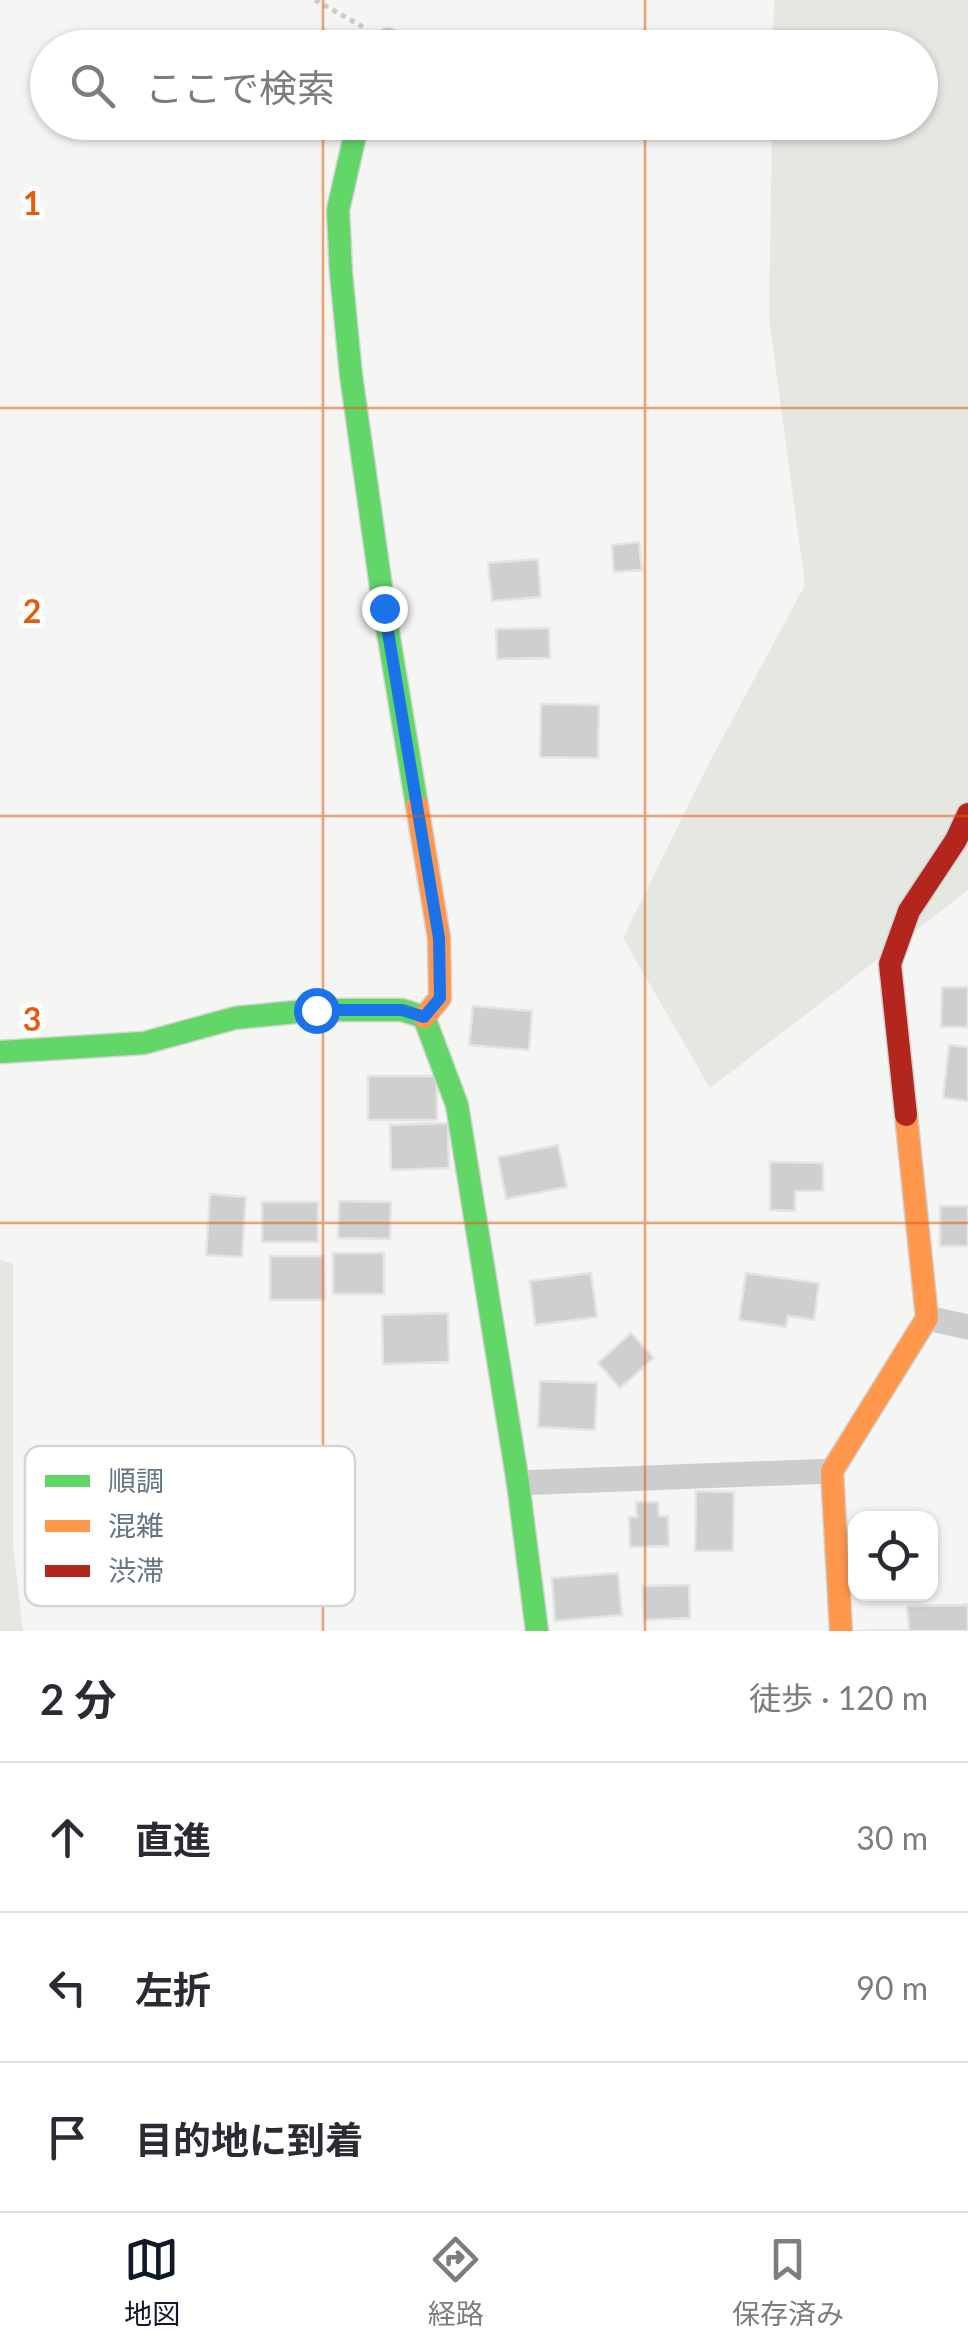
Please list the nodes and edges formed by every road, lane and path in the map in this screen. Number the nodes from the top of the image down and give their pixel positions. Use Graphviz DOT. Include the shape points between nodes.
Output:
graph roads {
  1 [pos="315,0"];
  2 [pos="364,30"];
  3 [pos="354,140"];
  4 [pos="968,814"];
  5 [pos="424,1017"];
  6 [pos="0,1052"];
  7 [pos="927,1318"];
  8 [pos="968,1327"];
  9 [pos="832,1471"];
  10 [pos="518,1483"];
  11 [pos="537,1631"];
  12 [pos="841,1631"];
  1 -- 2 [label="path"];
  3 -- 5 [label="street" via="338,210 341,273 384,608 439,938 440,998"];
  4 -- 7 [label="street" via="959,839 898,929 890,964"];
  5 -- 6 [label="street" via="402,1010 316,1010 235,1018 144,1044"];
  5 -- 10 [label="street" via="456,1105"];
  7 -- 8 [label="street"];
  7 -- 9 [label="street"];
  9 -- 10 [label="street"];
  9 -- 12 [label="street"];
  10 -- 11 [label="street"];
}
